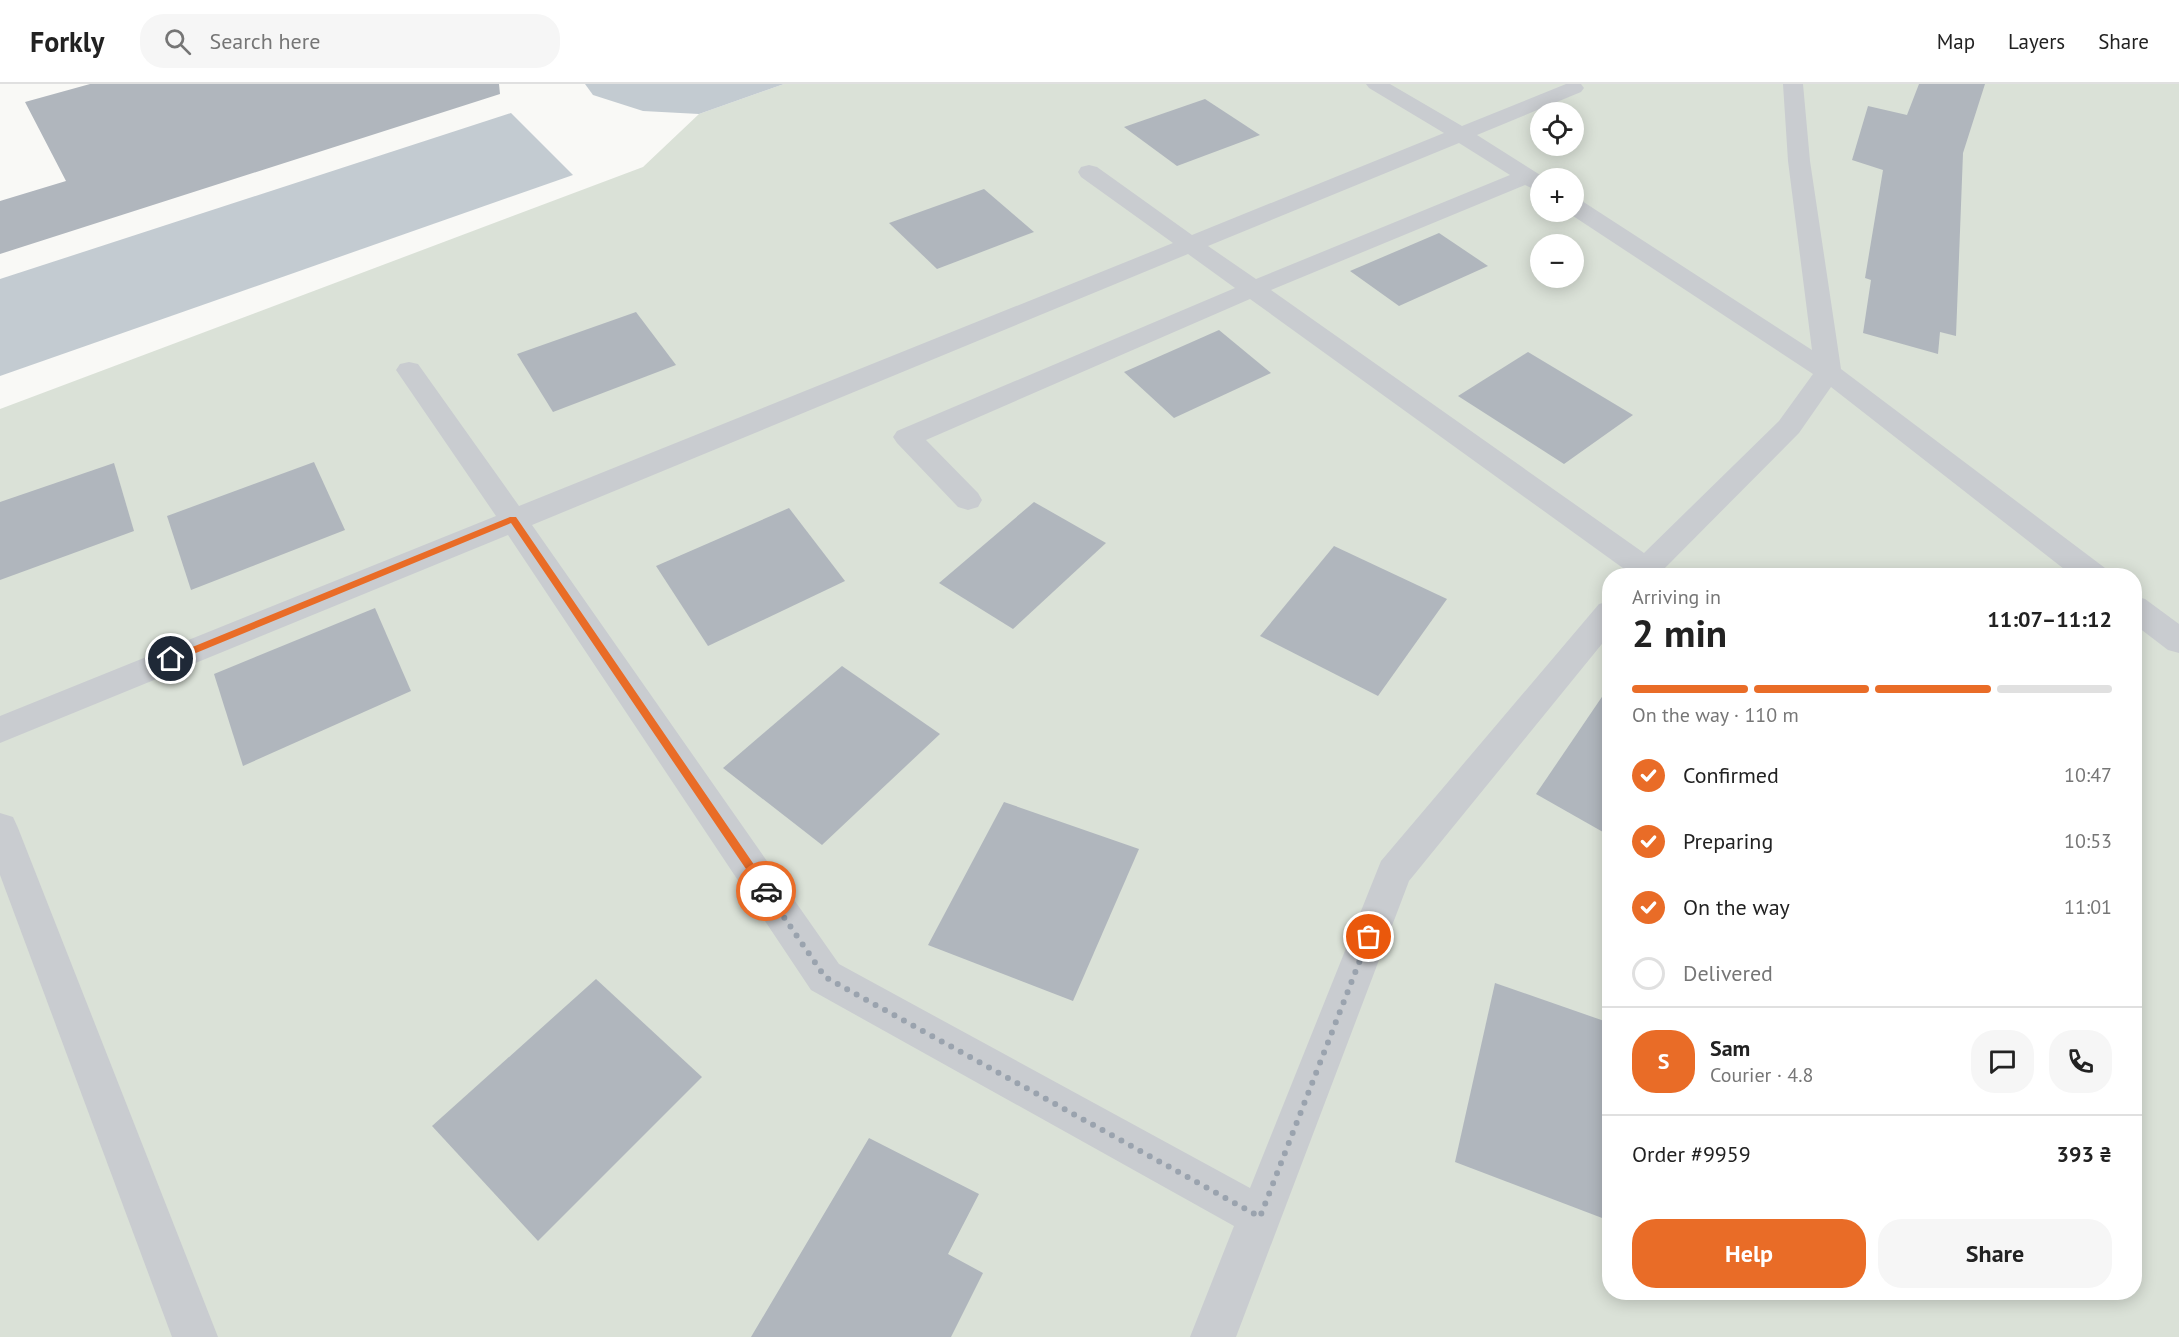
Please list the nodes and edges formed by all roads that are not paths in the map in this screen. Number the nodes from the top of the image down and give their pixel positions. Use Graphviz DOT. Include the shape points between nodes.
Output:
graph roads {
  1 [pos="1376,84"];
  2 [pos="1793,84"];
  3 [pos="1574,88"];
  4 [pos="1462,135"];
  5 [pos="1089,172"];
  6 [pos="1530,178"];
  7 [pos="1530,182"];
  8 [pos="1584,213"];
  9 [pos="1190,244"];
  10 [pos="1253,289"];
  11 [pos="409,370"];
  12 [pos="1828,372"];
  13 [pos="968,500"];
  14 [pos="513,519"];
  15 [pos="1635,568"];
  16 [pos="1647,568"];
  17 [pos="2084,568"];
  18 [pos="2142,613"];
  19 [pos="1602,622"];
  20 [pos="2179,641"];
  21 [pos="0,730"];
  22 [pos="0,828"];
  23 [pos="1260,1217"];
  24 [pos="195,1337"];
  25 [pos="1213,1337"];
  1 -- 4 [label="street"];
  2 -- 12 [label="street" via="1799,161"];
  3 -- 4 [label="street"];
  4 -- 6 [label="street"];
  4 -- 9 [label="street"];
  5 -- 9 [label="street"];
  7 -- 10 [label="street"];
  8 -- 12 [label="street"];
  9 -- 10 [label="street"];
  9 -- 14 [label="street"];
  10 -- 13 [label="street" via="907,437"];
  10 -- 15 [label="street"];
  11 -- 14 [label="street"];
  12 -- 16 [label="street" via="1789,427"];
  12 -- 17 [label="street"];
  14 -- 21 [label="street"];
  14 -- 23 [label="street" via="825,977"];
  18 -- 20 [label="street"];
  19 -- 23 [label="street" via="1394,872"];
  22 -- 24 [label="street"];
  23 -- 25 [label="street"];
}
